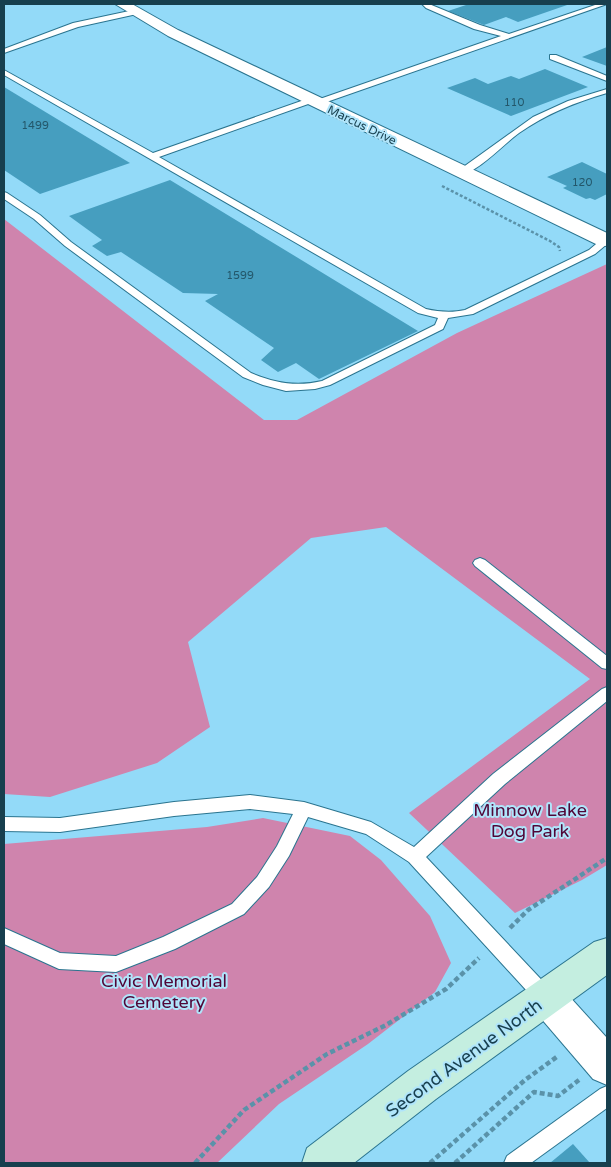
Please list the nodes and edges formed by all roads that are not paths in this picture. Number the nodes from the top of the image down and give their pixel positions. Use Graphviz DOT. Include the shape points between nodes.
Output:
graph roads {
  1 [pos="425,4"];
  2 [pos="604,4"];
  3 [pos="128,8"];
  4 [pos="509,36"];
  5 [pos="4,50"];
  6 [pos="553,57"];
  7 [pos="4,72"];
  8 [pos="607,79"];
  9 [pos="607,92"];
  10 [pos="313,102"];
  11 [pos="151,157"];
  12 [pos="459,172"];
  13 [pos="4,195"];
  14 [pos="606,240"];
  15 [pos="444,316"];
  16 [pos="480,563"];
  17 [pos="607,664"];
  18 [pos="607,693"];
  19 [pos="304,809"];
  20 [pos="4,824"];
  21 [pos="415,857"];
  22 [pos="4,936"];
  23 [pos="607,954"];
  24 [pos="546,997"];
  25 [pos="600,1066"];
  26 [pos="322,1163"];
  27 [pos="514,1163"];
  1 -- 4 [label="lane" via="477,27"];
  2 -- 4 [label="lane"];
  3 -- 5 [label="lane"];
  3 -- 10 [label="street, Marcus Drive"];
  4 -- 10 [label="lane"];
  6 -- 8 [label="lane"];
  7 -- 11 [label="lane"];
  9 -- 12 [label="lane" via="536,118 473,166"];
  10 -- 11 [label="lane"];
  10 -- 12 [label="street, Marcus Drive"];
  11 -- 15 [label="lane" via="422,311"];
  12 -- 14 [label="street, Marcus Drive"];
  13 -- 15 [label="lane" via="247,375 272,386 308,388 326,383 439,327"];
  14 -- 15 [label="lane" via="592,252 469,312"];
  16 -- 17 [label="lane"];
  18 -- 21 [label="lane" via="499,780"];
  19 -- 20 [label="lane" via="250,802 60,825"];
  19 -- 21 [label="lane" via="371,829"];
  19 -- 22 [label="lane" via="278,858 238,909 168,943 116,964 59,961"];
  21 -- 24 [label="lane"];
  23 -- 24 [label="main road, Second Avenue North"];
  24 -- 25 [label="street"];
  24 -- 26 [label="main road, Second Avenue North" via="422,1085"];
  25 -- 27 [label="lane"];
}
